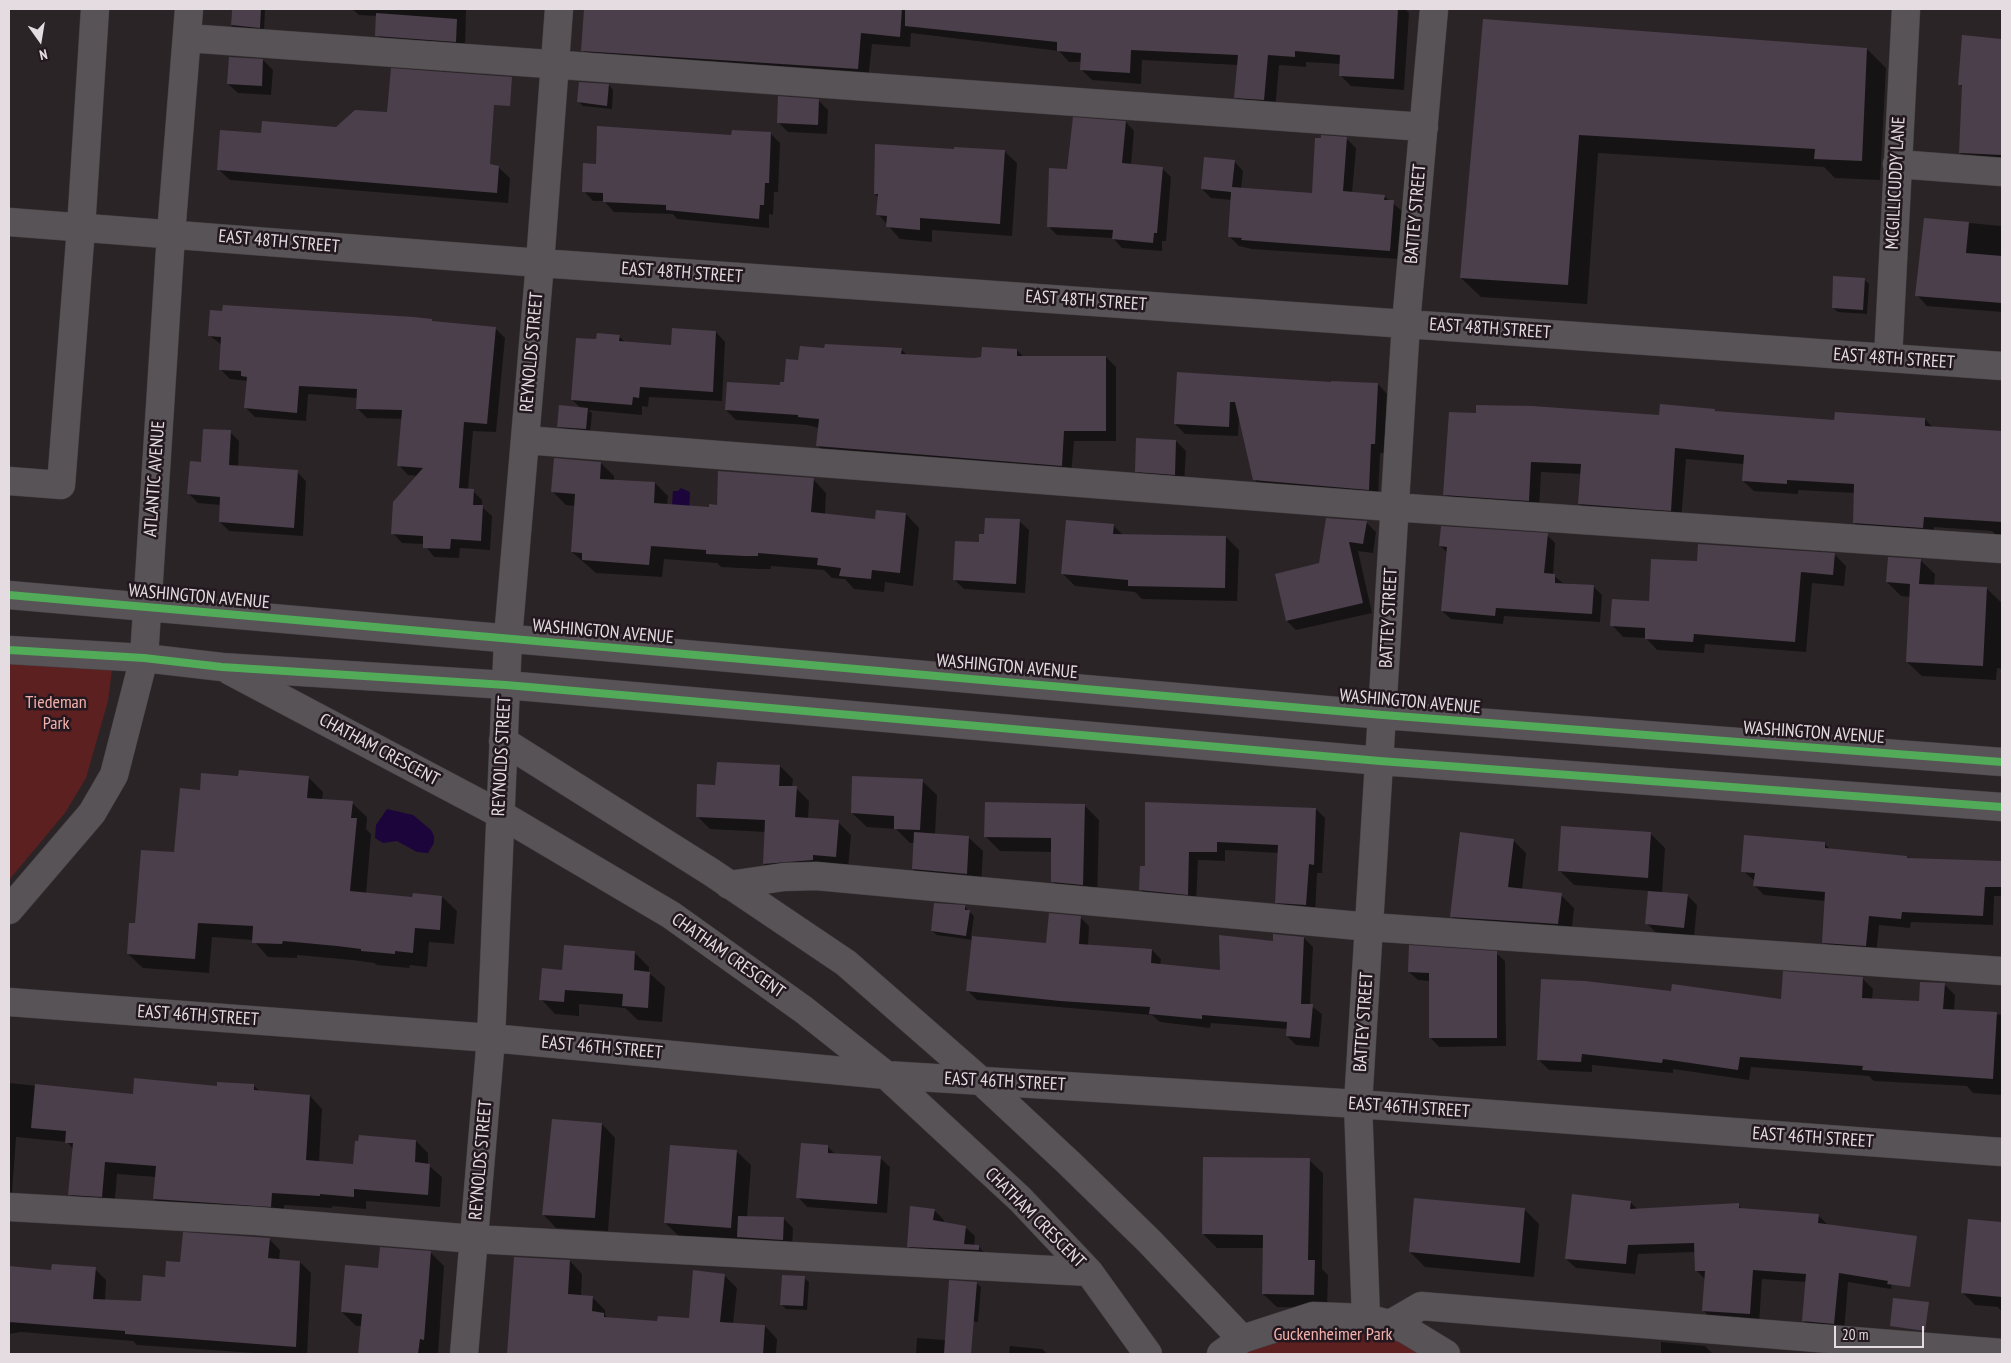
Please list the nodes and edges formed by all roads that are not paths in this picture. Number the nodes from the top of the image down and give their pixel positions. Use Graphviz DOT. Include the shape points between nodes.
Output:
graph roads {
  1 [pos="95,9"];
  2 [pos="189,9"];
  3 [pos="558,9"];
  4 [pos="1434,9"];
  5 [pos="1906,9"];
  6 [pos="187,38"];
  7 [pos="554,66"];
  8 [pos="1424,127"];
  9 [pos="1897,164"];
  10 [pos="2002,172"];
  11 [pos="9,222"];
  12 [pos="81,228"];
  13 [pos="171,234"];
  14 [pos="540,263"];
  15 [pos="1406,323"];
  16 [pos="1888,358"];
  17 [pos="2002,366"];
  18 [pos="525,440"];
  19 [pos="9,481"];
  20 [pos="1395,508"];
  21 [pos="2002,549"];
  22 [pos="9,595"];
  23 [pos="146,608"];
  24 [pos="508,638"];
  25 [pos="9,650"];
  26 [pos="144,658"];
  27 [pos="222,667"];
  28 [pos="506,686"];
  29 [pos="1383,715"];
  30 [pos="503,741"];
  31 [pos="1380,760"];
  32 [pos="2002,762"];
  33 [pos="2002,807"];
  34 [pos="500,814"];
  35 [pos="729,885"];
  36 [pos="9,910"];
  37 [pos="1370,927"];
  38 [pos="2002,970"];
  39 [pos="9,1002"];
  40 [pos="491,1038"];
  41 [pos="886,1075"];
  42 [pos="981,1081"];
  43 [pos="1358,1104"];
  44 [pos="2002,1152"];
  45 [pos="9,1207"];
  46 [pos="474,1239"];
  47 [pos="1090,1272"];
  48 [pos="1378,1321"];
  49 [pos="1231,1346"];
  50 [pos="2002,1353"];
  51 [pos="464,1354"];
  52 [pos="1148,1354"];
  53 [pos="1446,1354"];
  1 -- 12 [label="street"];
  2 -- 6 [label="street, ATLANTIC AVENUE"];
  3 -- 7 [label="street, REYNOLDS STREET"];
  4 -- 8 [label="street, BATTEY STREET"];
  5 -- 9 [label="street, MCGILLICUDDY LANE"];
  6 -- 7 [label="street"];
  6 -- 13 [label="street, ATLANTIC AVENUE"];
  7 -- 8 [label="street"];
  7 -- 14 [label="street, REYNOLDS STREET"];
  8 -- 15 [label="street, BATTEY STREET"];
  9 -- 10 [label="street"];
  9 -- 16 [label="street, MCGILLICUDDY LANE"];
  11 -- 12 [label="street, EAST 48TH STREET"];
  12 -- 13 [label="street, EAST 48TH STREET"];
  12 -- 19 [label="street" via="61,485"];
  13 -- 14 [label="street, EAST 48TH STREET"];
  13 -- 23 [label="street, ATLANTIC AVENUE"];
  14 -- 15 [label="street, EAST 48TH STREET"];
  14 -- 18 [label="street, REYNOLDS STREET"];
  15 -- 16 [label="street, EAST 48TH STREET"];
  15 -- 20 [label="street, BATTEY STREET"];
  16 -- 17 [label="street, EAST 48TH STREET"];
  18 -- 20 [label="street"];
  18 -- 24 [label="street, REYNOLDS STREET"];
  20 -- 21 [label="street"];
  20 -- 29 [label="street, BATTEY STREET"];
  22 -- 23 [label="street, WASHINGTON AVENUE"];
  23 -- 24 [label="street, WASHINGTON AVENUE"];
  23 -- 26 [label="street, ATLANTIC AVENUE"];
  24 -- 28 [label="street, REYNOLDS STREET"];
  24 -- 29 [label="street, WASHINGTON AVENUE"];
  25 -- 26 [label="street"];
  26 -- 27 [label="street"];
  26 -- 36 [label="street, ATLANTIC AVENUE" via="114,775 92,813"];
  27 -- 28 [label="street"];
  27 -- 34 [label="street, CHATHAM CRESCENT"];
  28 -- 30 [label="street, REYNOLDS STREET"];
  28 -- 31 [label="street"];
  29 -- 31 [label="street, BATTEY STREET"];
  29 -- 32 [label="street, WASHINGTON AVENUE"];
  30 -- 34 [label="street, REYNOLDS STREET"];
  30 -- 35 [label="street"];
  31 -- 33 [label="street"];
  31 -- 37 [label="street, BATTEY STREET"];
  34 -- 40 [label="street, REYNOLDS STREET"];
  34 -- 41 [label="street, CHATHAM CRESCENT" via="671,915 804,1010"];
  35 -- 37 [label="street" via="816,876"];
  35 -- 42 [label="street" via="846,963"];
  37 -- 38 [label="street"];
  37 -- 43 [label="street, BATTEY STREET"];
  39 -- 40 [label="street, EAST 46TH STREET"];
  40 -- 41 [label="street, EAST 46TH STREET"];
  40 -- 46 [label="street, REYNOLDS STREET"];
  41 -- 42 [label="street, EAST 46TH STREET"];
  41 -- 47 [label="street, CHATHAM CRESCENT" via="1020,1199"];
  42 -- 43 [label="street, EAST 46TH STREET"];
  42 -- 49 [label="street" via="1150,1242"];
  43 -- 44 [label="street, EAST 46TH STREET"];
  43 -- 48 [label="street, BATTEY STREET"];
  45 -- 46 [label="street" via="257,1221"];
  46 -- 47 [label="street"];
  46 -- 51 [label="street, REYNOLDS STREET"];
  47 -- 52 [label="street, CHATHAM CRESCENT"];
  48 -- 49 [label="street" via="1313,1316"];
  48 -- 50 [label="street" via="1421,1306"];
  48 -- 53 [label="street" via="1405,1329"];
}
